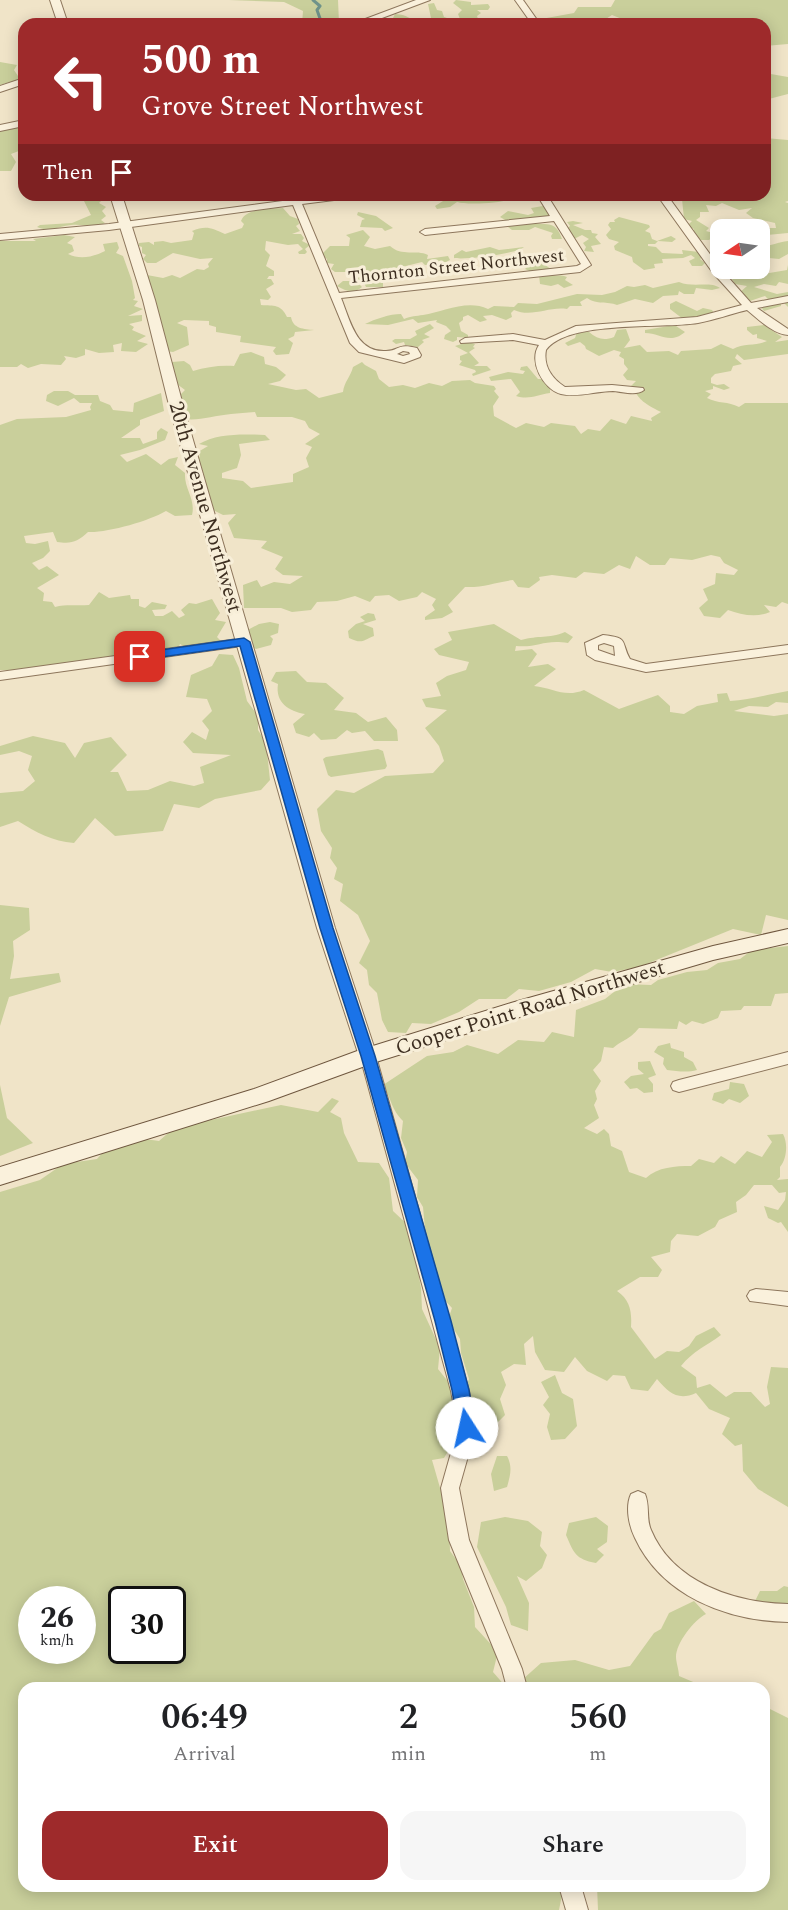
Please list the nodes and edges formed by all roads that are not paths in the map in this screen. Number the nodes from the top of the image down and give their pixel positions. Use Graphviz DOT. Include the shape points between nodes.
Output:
graph roads {
  1 [pos="55,0"];
  2 [pos="425,0"];
  3 [pos="519,0"];
  4 [pos="61,18"];
  5 [pos="374,18"];
  6 [pos="532,18"];
  7 [pos="18,83"];
  8 [pos="0,89"];
  9 [pos="18,124"];
  10 [pos="0,128"];
  11 [pos="118,201"];
  12 [pos="281,201"];
  13 [pos="296,201"];
  14 [pos="546,201"];
  15 [pos="666,201"];
  16 [pos="556,218"];
  17 [pos="125,224"];
  18 [pos="425,232"];
  19 [pos="0,237"];
  20 [pos="336,296"];
  21 [pos="788,298"];
  22 [pos="750,306"];
  23 [pos="787,333"];
  24 [pos="465,341"];
  25 [pos="545,344"];
  26 [pos="388,355"];
  27 [pos="639,390"];
  28 [pos="244,642"];
  29 [pos="788,649"];
  30 [pos="625,662"];
  31 [pos="0,676"];
  32 [pos="788,936"];
  33 [pos="368,1056"];
  34 [pos="788,1058"];
  35 [pos="680,1086"];
  36 [pos="0,1176"];
  37 [pos="756,1296"];
  38 [pos="788,1299"];
  39 [pos="638,1500"];
  40 [pos="788,1613"];
  41 [pos="515,1682"];
  42 [pos="572,1892"];
  43 [pos="577,1910"];
  1 -- 4 [label="street"];
  2 -- 5 [label="street"];
  3 -- 6 [label="street"];
  7 -- 8 [label="street"];
  9 -- 10 [label="street"];
  11 -- 17 [label="street, 20th Avenue Northwest"];
  12 -- 17 [label="street"];
  13 -- 20 [label="street"];
  14 -- 16 [label="street"];
  15 -- 22 [label="street" via="717,270"];
  16 -- 18 [label="street"];
  16 -- 20 [label="street, Thornton Street Northwest" via="586,265 580,269"];
  17 -- 19 [label="street"];
  17 -- 28 [label="street, 20th Avenue Northwest"];
  20 -- 26 [label="street" via="358,346 370,353"];
  21 -- 22 [label="street"];
  22 -- 23 [label="street"];
  22 -- 25 [label="street" via="697,320 576,329"];
  24 -- 25 [label="street" via="513,337"];
  25 -- 27 [label="street" via="539,363 557,388"];
  28 -- 31 [label="street"];
  28 -- 33 [label="street, 20th Avenue Northwest" via="326,928"];
  29 -- 30 [label="street" via="662,667 646,668"];
  32 -- 33 [label="main road, Cooper Point Road Northwest" via="530,1005"];
  33 -- 36 [label="main road, Cooper Point Road Northwest" via="261,1095"];
  33 -- 41 [label="street, 20th Avenue Northwest" via="460,1390 467,1428 450,1488 459,1540"];
  34 -- 35 [label="street"];
  37 -- 38 [label="street"];
  39 -- 40 [label="street" via="643,1534 675,1576 732,1606 769,1614"];
  42 -- 43 [label="street"];
}
